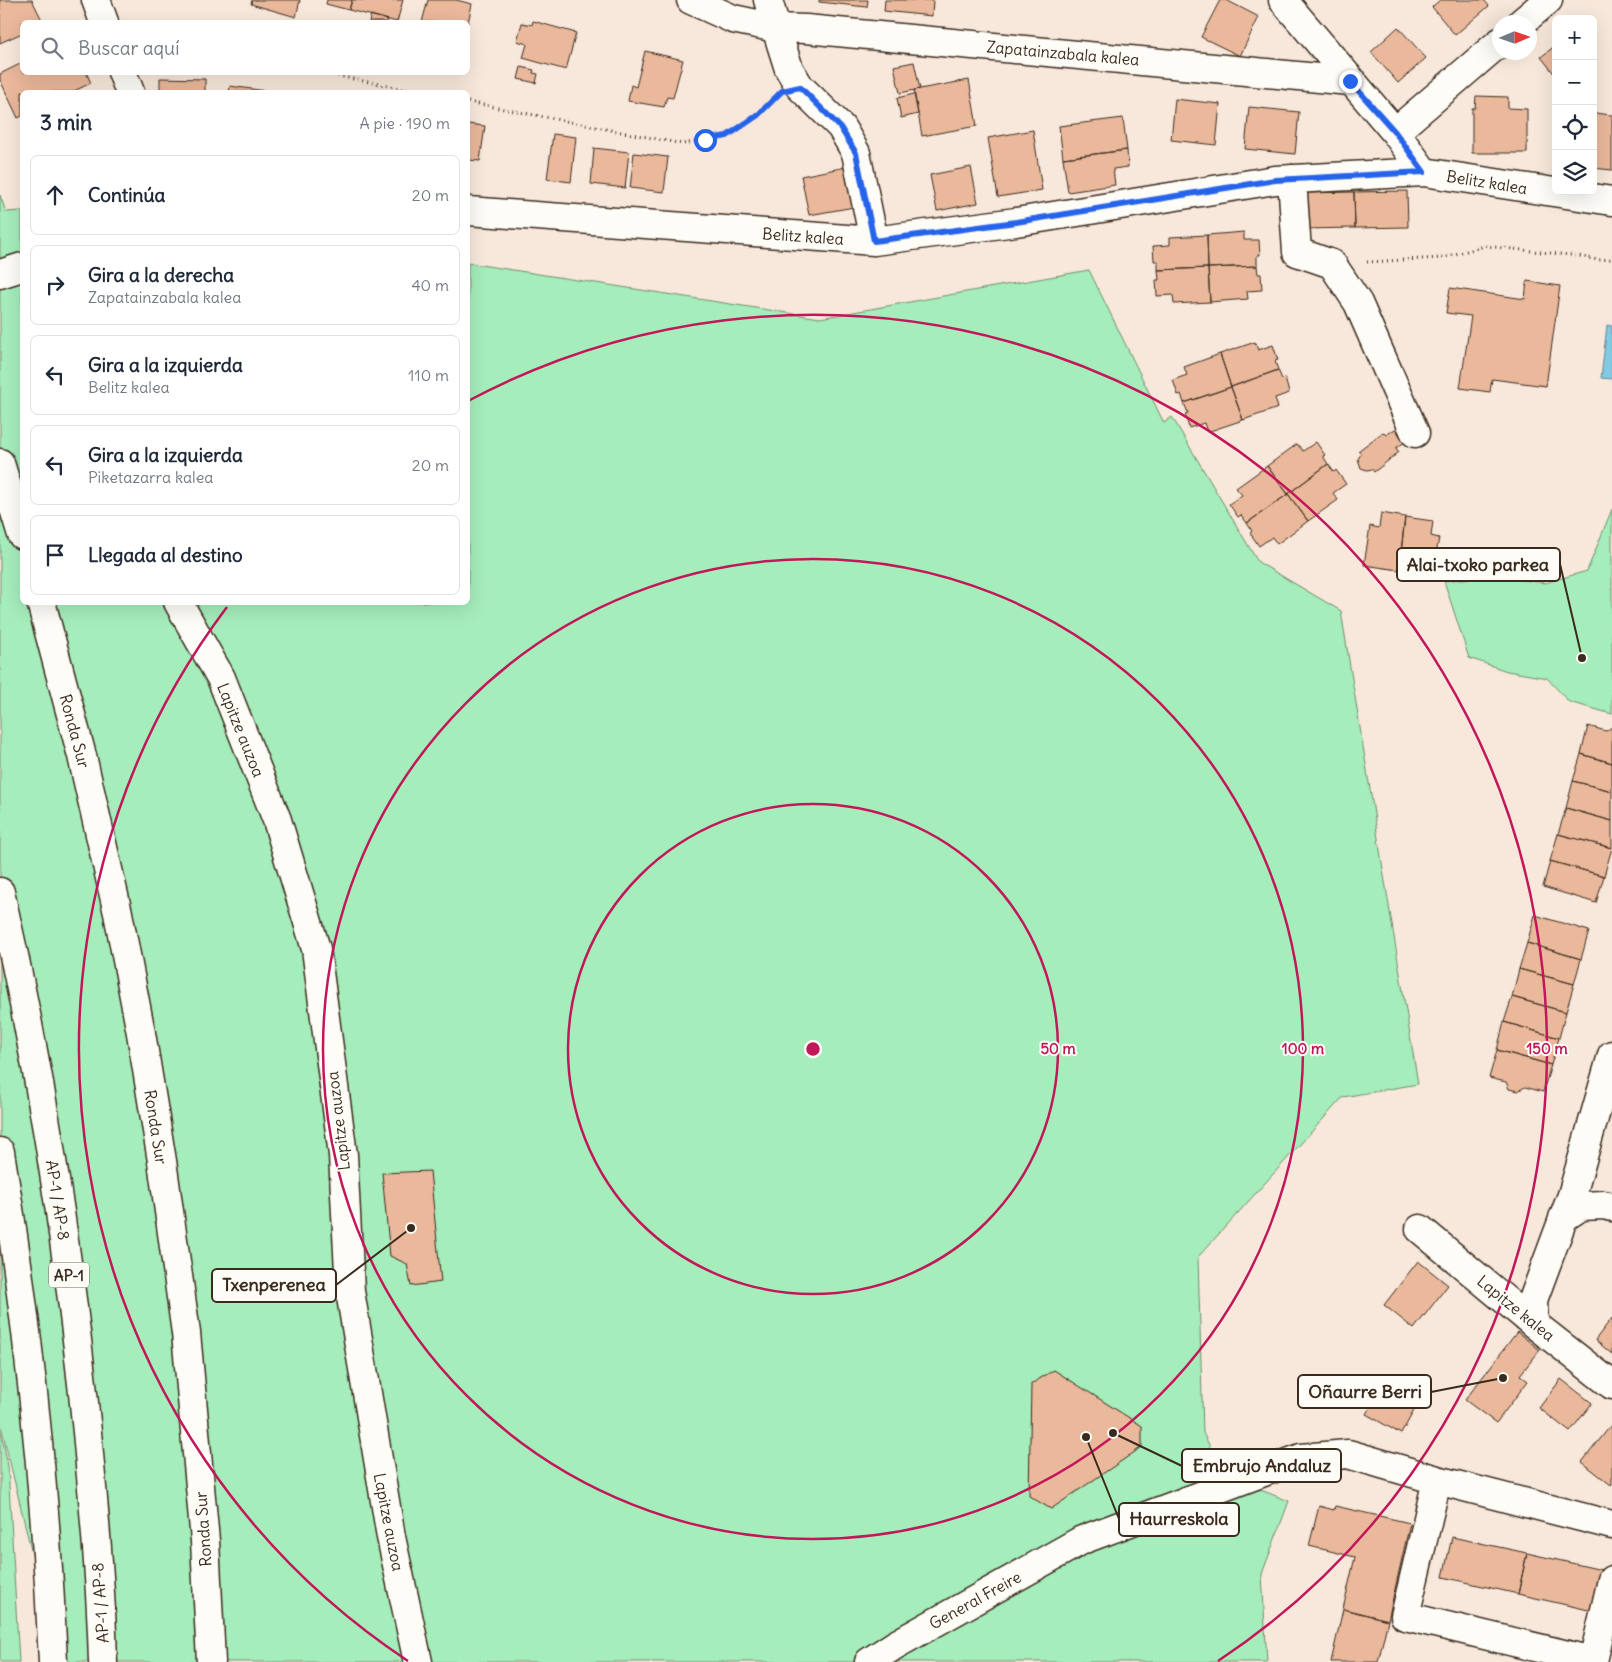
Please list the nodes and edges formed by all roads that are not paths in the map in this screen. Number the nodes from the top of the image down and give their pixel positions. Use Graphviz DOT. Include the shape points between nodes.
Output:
graph roads {
  1 [pos="96,0"];
  2 [pos="691,0"];
  3 [pos="768,0"];
  4 [pos="1283,0"];
  5 [pos="1548,0"];
  6 [pos="1530,15"];
  7 [pos="103,20"];
  8 [pos="776,28"];
  9 [pos="1492,49"];
  10 [pos="123,75"];
  11 [pos="1350,81"];
  12 [pos="129,90"];
  13 [pos="1395,132"];
  14 [pos="1424,172"];
  15 [pos="1292,179"];
  16 [pos="1612,201"];
  17 [pos="470,211"];
  18 [pos="874,241"];
  19 [pos="20,268"];
  20 [pos="0,274"];
  21 [pos="1415,434"];
  22 [pos="0,463"];
  23 [pos="20,528"];
  24 [pos="42,605"];
  25 [pos="180,605"];
  26 [pos="0,892"];
  27 [pos="1612,1055"];
  28 [pos="0,1152"];
  29 [pos="1568,1206"];
  30 [pos="1612,1207"];
  31 [pos="1420,1229"];
  32 [pos="1534,1324"];
  33 [pos="1612,1385"];
  34 [pos="1437,1480"];
  35 [pos="1612,1525"];
  36 [pos="1612,1580"];
  37 [pos="1557,1657"];
  38 [pos="53,1662"];
  39 [pos="103,1662"];
  40 [pos="211,1662"];
  41 [pos="418,1662"];
  42 [pos="869,1662"];
  1 -- 7 [label="main road"];
  2 -- 8 [label="main road, Zapatainzabala kalea" via="733,19"];
  3 -- 8 [label="main road"];
  4 -- 11 [label="main road"];
  5 -- 6 [label="main road"];
  8 -- 11 [label="main road, Zapatainzabala kalea"];
  8 -- 18 [label="main road" via="789,69 800,87 840,127 856,153"];
  9 -- 13 [label="main road"];
  10 -- 12 [label="main road"];
  11 -- 13 [label="main road"];
  13 -- 14 [label="main road"];
  14 -- 15 [label="main road, Belitz kalea"];
  14 -- 16 [label="main road, Belitz kalea"];
  15 -- 18 [label="main road, Belitz kalea"];
  15 -- 21 [label="main road" via="1296,252 1332,264 1358,303"];
  17 -- 18 [label="main road, Belitz kalea"];
  19 -- 20 [label="main road"];
  22 -- 23 [label="main road"];
  24 -- 40 [label="main road, Ronda Sur" via="82,756 118,913 162,1161 186,1333 205,1541"];
  25 -- 41 [label="main road, Lapitze auzoa" via="221,678 277,820 316,949 343,1155 350,1291 391,1537"];
  26 -- 39 [label="main road, AP-1 / AP-8 / AP-1" via="36,1065 60,1207 93,1492"];
  27 -- 29 [label="main road"];
  28 -- 38 [label="main road" via="28,1356 43,1497"];
  29 -- 30 [label="main road"];
  29 -- 32 [label="main road" via="1533,1300"];
  31 -- 32 [label="main road, Lapitze kalea"];
  32 -- 33 [label="main road, Lapitze kalea"];
  34 -- 35 [label="main road, General Freire"];
  34 -- 37 [label="main road" via="1405,1616"];
  34 -- 42 [label="main road, General Freire" via="1348,1454 1301,1458 1082,1540"];
  36 -- 37 [label="main road" via="1593,1661"];
}
